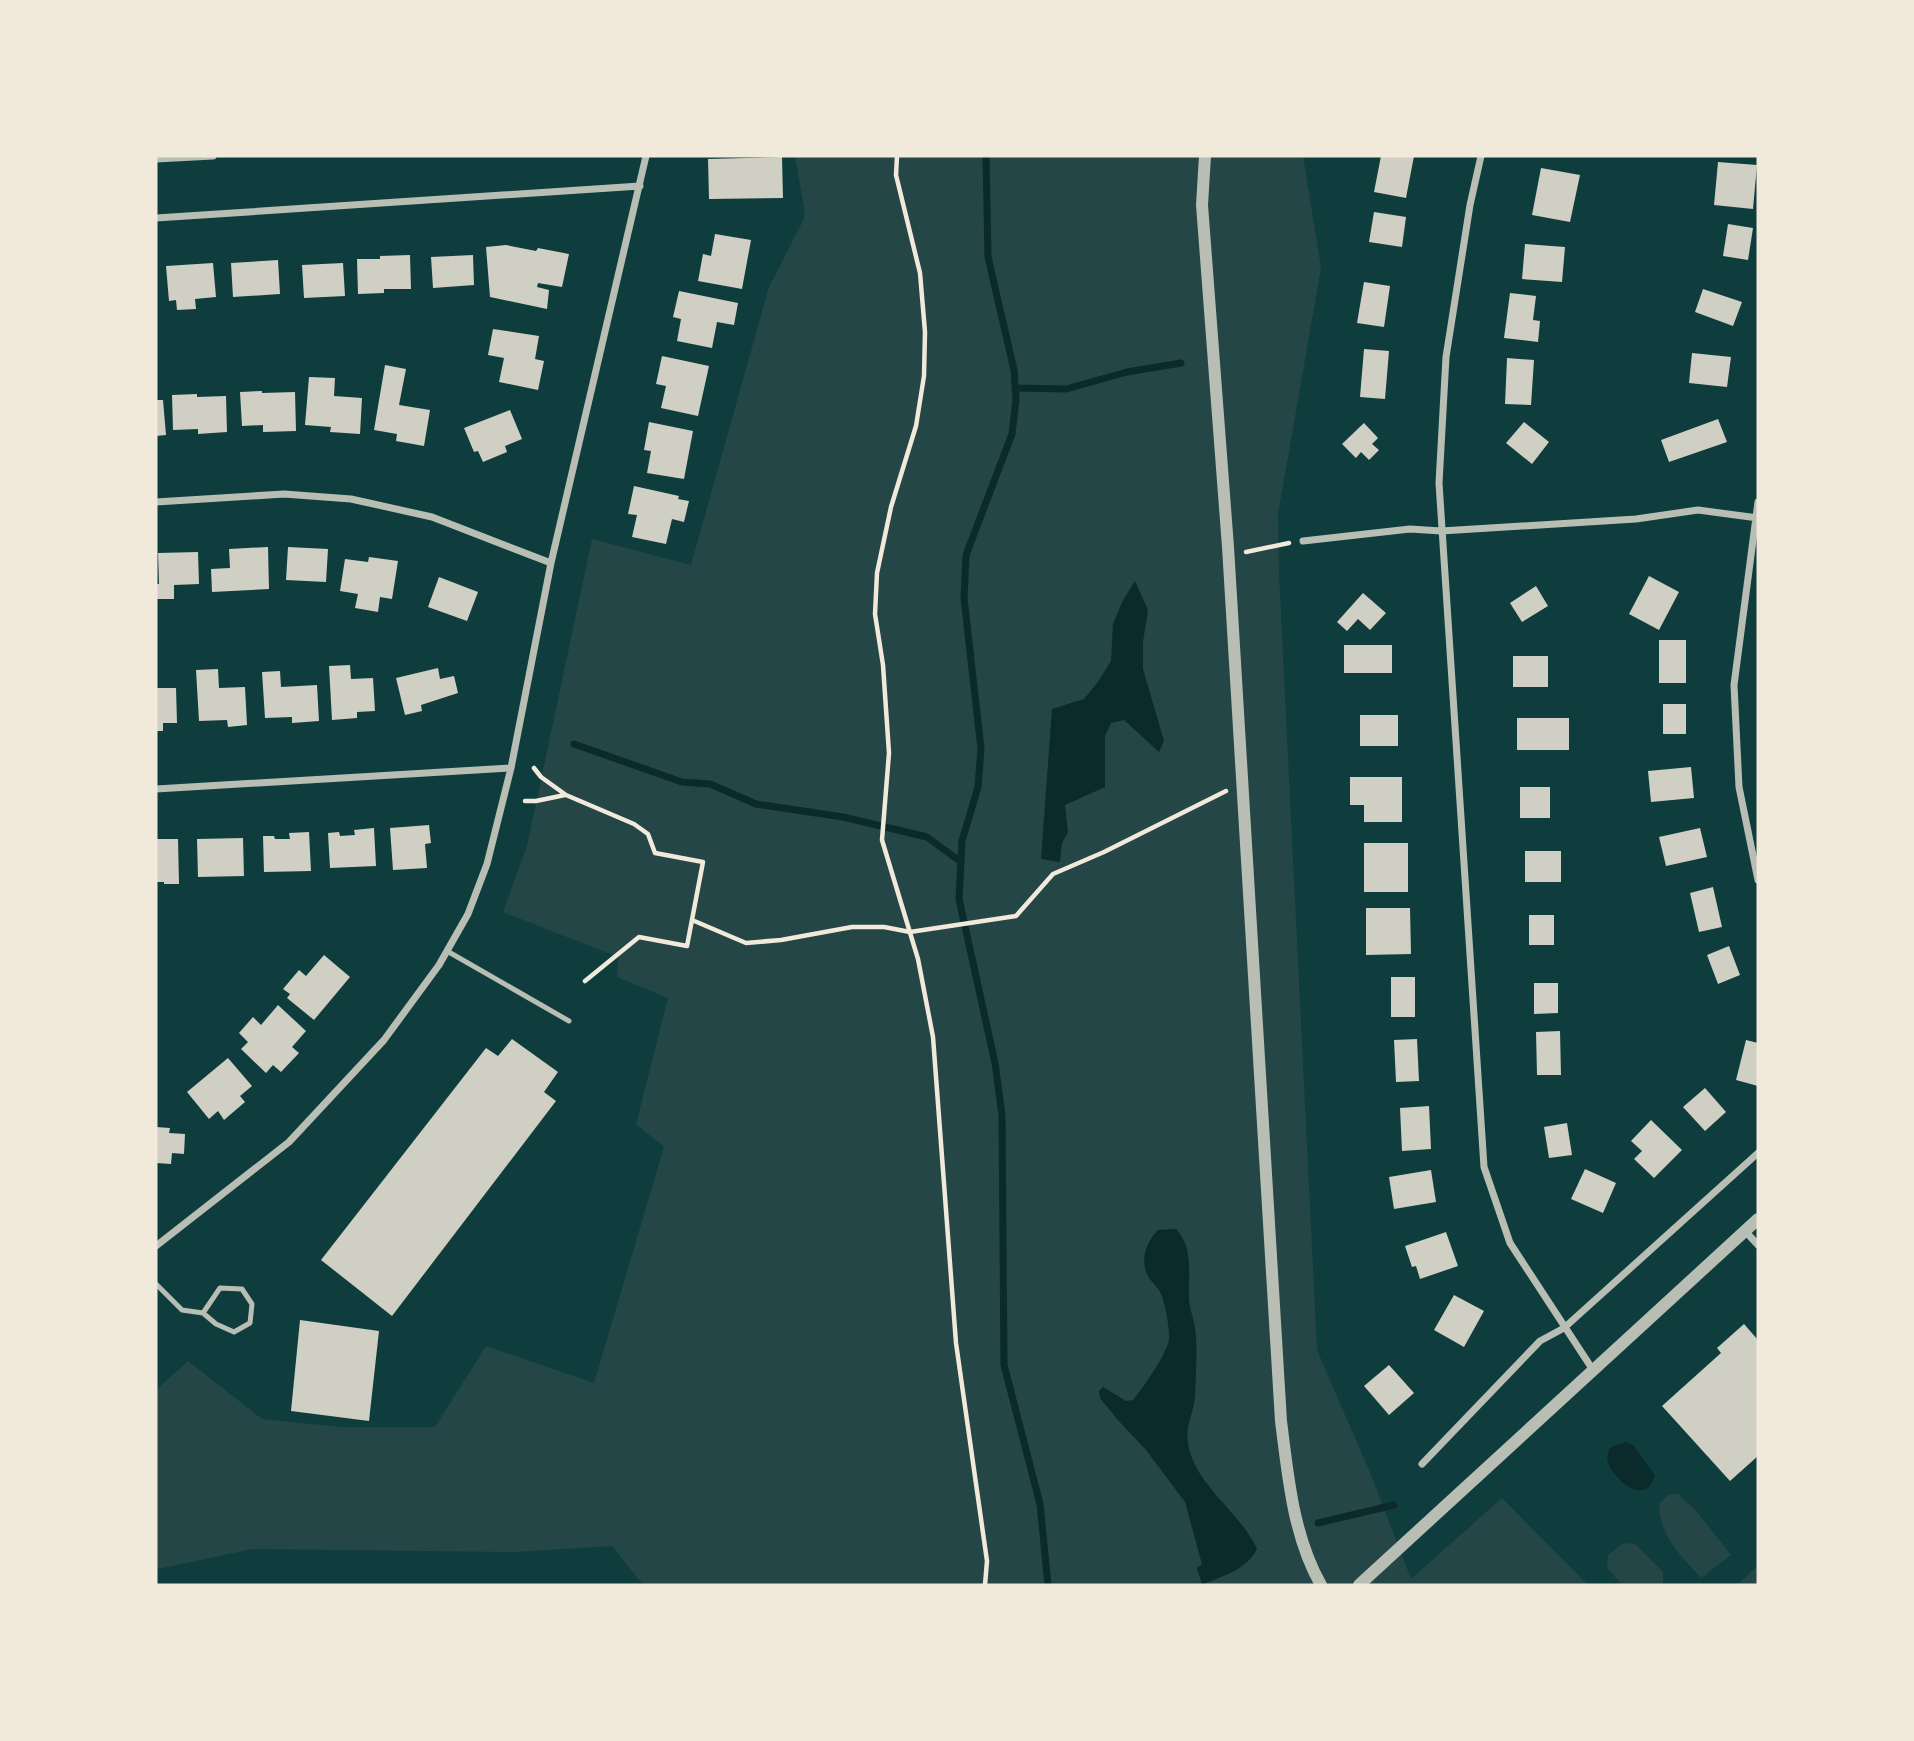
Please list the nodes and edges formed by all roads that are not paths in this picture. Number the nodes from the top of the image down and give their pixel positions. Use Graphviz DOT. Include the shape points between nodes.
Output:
graph roads {
  1 [pos="213,156"];
  2 [pos="646,156"];
  3 [pos="1205,156"];
  4 [pos="1480,156"];
  5 [pos="156,159"];
  6 [pos="640,186"];
  7 [pos="156,218"];
  8 [pos="156,502"];
  9 [pos="1758,502"];
  10 [pos="1757,518"];
  11 [pos="1441,531"];
  12 [pos="1303,541"];
  13 [pos="551,563"];
  14 [pos="511,768"];
  15 [pos="156,789"];
  16 [pos="1758,880"];
  17 [pos="447,951"];
  18 [pos="569,1021"];
  19 [pos="1758,1153"];
  20 [pos="1758,1219"];
  21 [pos="1745,1231"];
  22 [pos="1758,1245"];
  23 [pos="156,1246"];
  24 [pos="156,1284"];
  25 [pos="203,1313"];
  26 [pos="1564,1328"];
  27 [pos="1593,1370"];
  28 [pos="1422,1464"];
  29 [pos="1321,1585"];
  30 [pos="1359,1585"];
  1 -- 5 [label="street"];
  2 -- 6 [label="street"];
  3 -- 29 [label="street" via="1202,205 1231,588 1281,1421 1291,1495 1310,1566"];
  4 -- 11 [label="street" via="1446,357 1438,483"];
  6 -- 7 [label="street"];
  6 -- 13 [label="street"];
  8 -- 13 [label="street" via="284,494 351,499 432,517"];
  9 -- 10 [label="street"];
  10 -- 11 [label="street" via="1698,510 1636,519"];
  10 -- 16 [label="street" via="1734,685 1739,788"];
  11 -- 12 [label="street" via="1410,529"];
  11 -- 26 [label="street" via="1484,1167 1510,1243"];
  13 -- 14 [label="street"];
  14 -- 15 [label="street"];
  14 -- 17 [label="street" via="487,864 468,915"];
  17 -- 18 [label="lane"];
  17 -- 23 [label="street" via="384,1040 289,1142"];
  19 -- 26 [label="street"];
  20 -- 21 [label="street"];
  21 -- 22 [label="street"];
  21 -- 27 [label="street"];
  24 -- 25 [label="lane" via="182,1310"];
  25 -- 25 [label="lane" via="234,1332 250,1323 252,1304 242,1289 220,1288"];
  26 -- 27 [label="street"];
  26 -- 28 [label="street" via="1540,1341"];
  27 -- 30 [label="street"];
}
